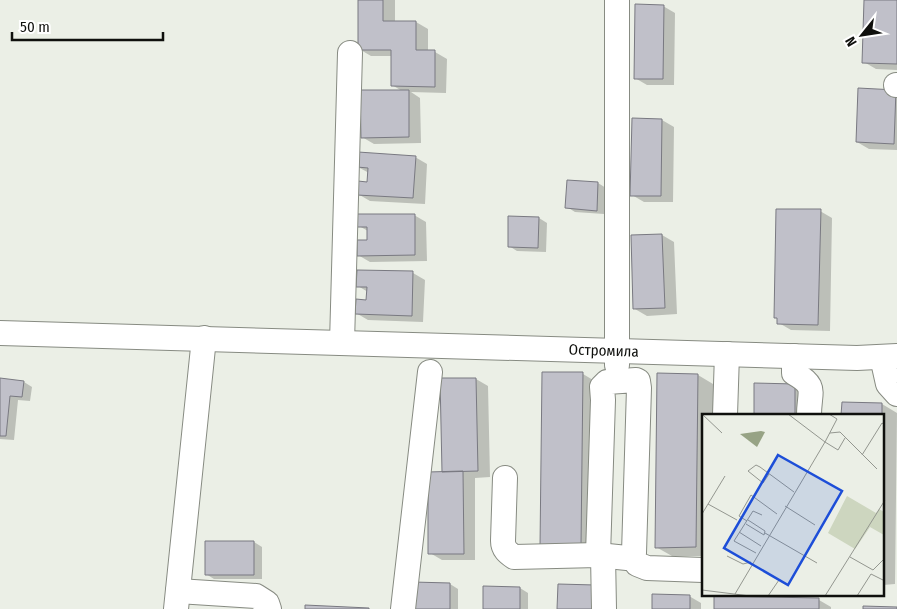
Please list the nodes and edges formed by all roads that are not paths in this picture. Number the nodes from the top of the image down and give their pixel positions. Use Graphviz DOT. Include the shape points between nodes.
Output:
graph roads {
  1 [pos="617,0"];
  2 [pos="350,53"];
  3 [pos="0,333"];
  4 [pos="204,338"];
  5 [pos="342,343"];
  6 [pos="617,351"];
  7 [pos="727,354"];
  8 [pos="794,356"];
  9 [pos="890,357"];
  10 [pos="430,372"];
  11 [pos="618,382"];
  12 [pos="897,394"];
  13 [pos="725,414"];
  14 [pos="809,414"];
  15 [pos="505,478"];
  16 [pos="600,555"];
  17 [pos="633,557"];
  18 [pos="702,570"];
  19 [pos="177,600"];
  20 [pos="269,609"];
  21 [pos="403,609"];
  22 [pos="604,609"];
  1 -- 6 [label="street"];
  2 -- 5 [label="street"];
  3 -- 4 [label="street, Остромила"];
  4 -- 5 [label="street, Остромила"];
  4 -- 19 [label="street"];
  5 -- 6 [label="street, Остромила"];
  6 -- 7 [label="street, Остромила"];
  6 -- 11 [label="street"];
  7 -- 8 [label="street, Остромила"];
  7 -- 13 [label="street"];
  8 -- 9 [label="street, Остромила"];
  8 -- 14 [label="street" via="794,373 808,381 811,388"];
  9 -- 12 [label="street" via="888,384"];
  10 -- 21 [label="street"];
  11 -- 16 [label="street" via="607,382 602,387"];
  11 -- 17 [label="street" via="636,380 639,384"];
  15 -- 16 [label="street" via="503,545 509,554 514,557"];
  16 -- 17 [label="street"];
  16 -- 22 [label="street"];
  17 -- 18 [label="street" via="637,564 647,568"];
  19 -- 20 [label="street" via="256,596 267,603"];
}
